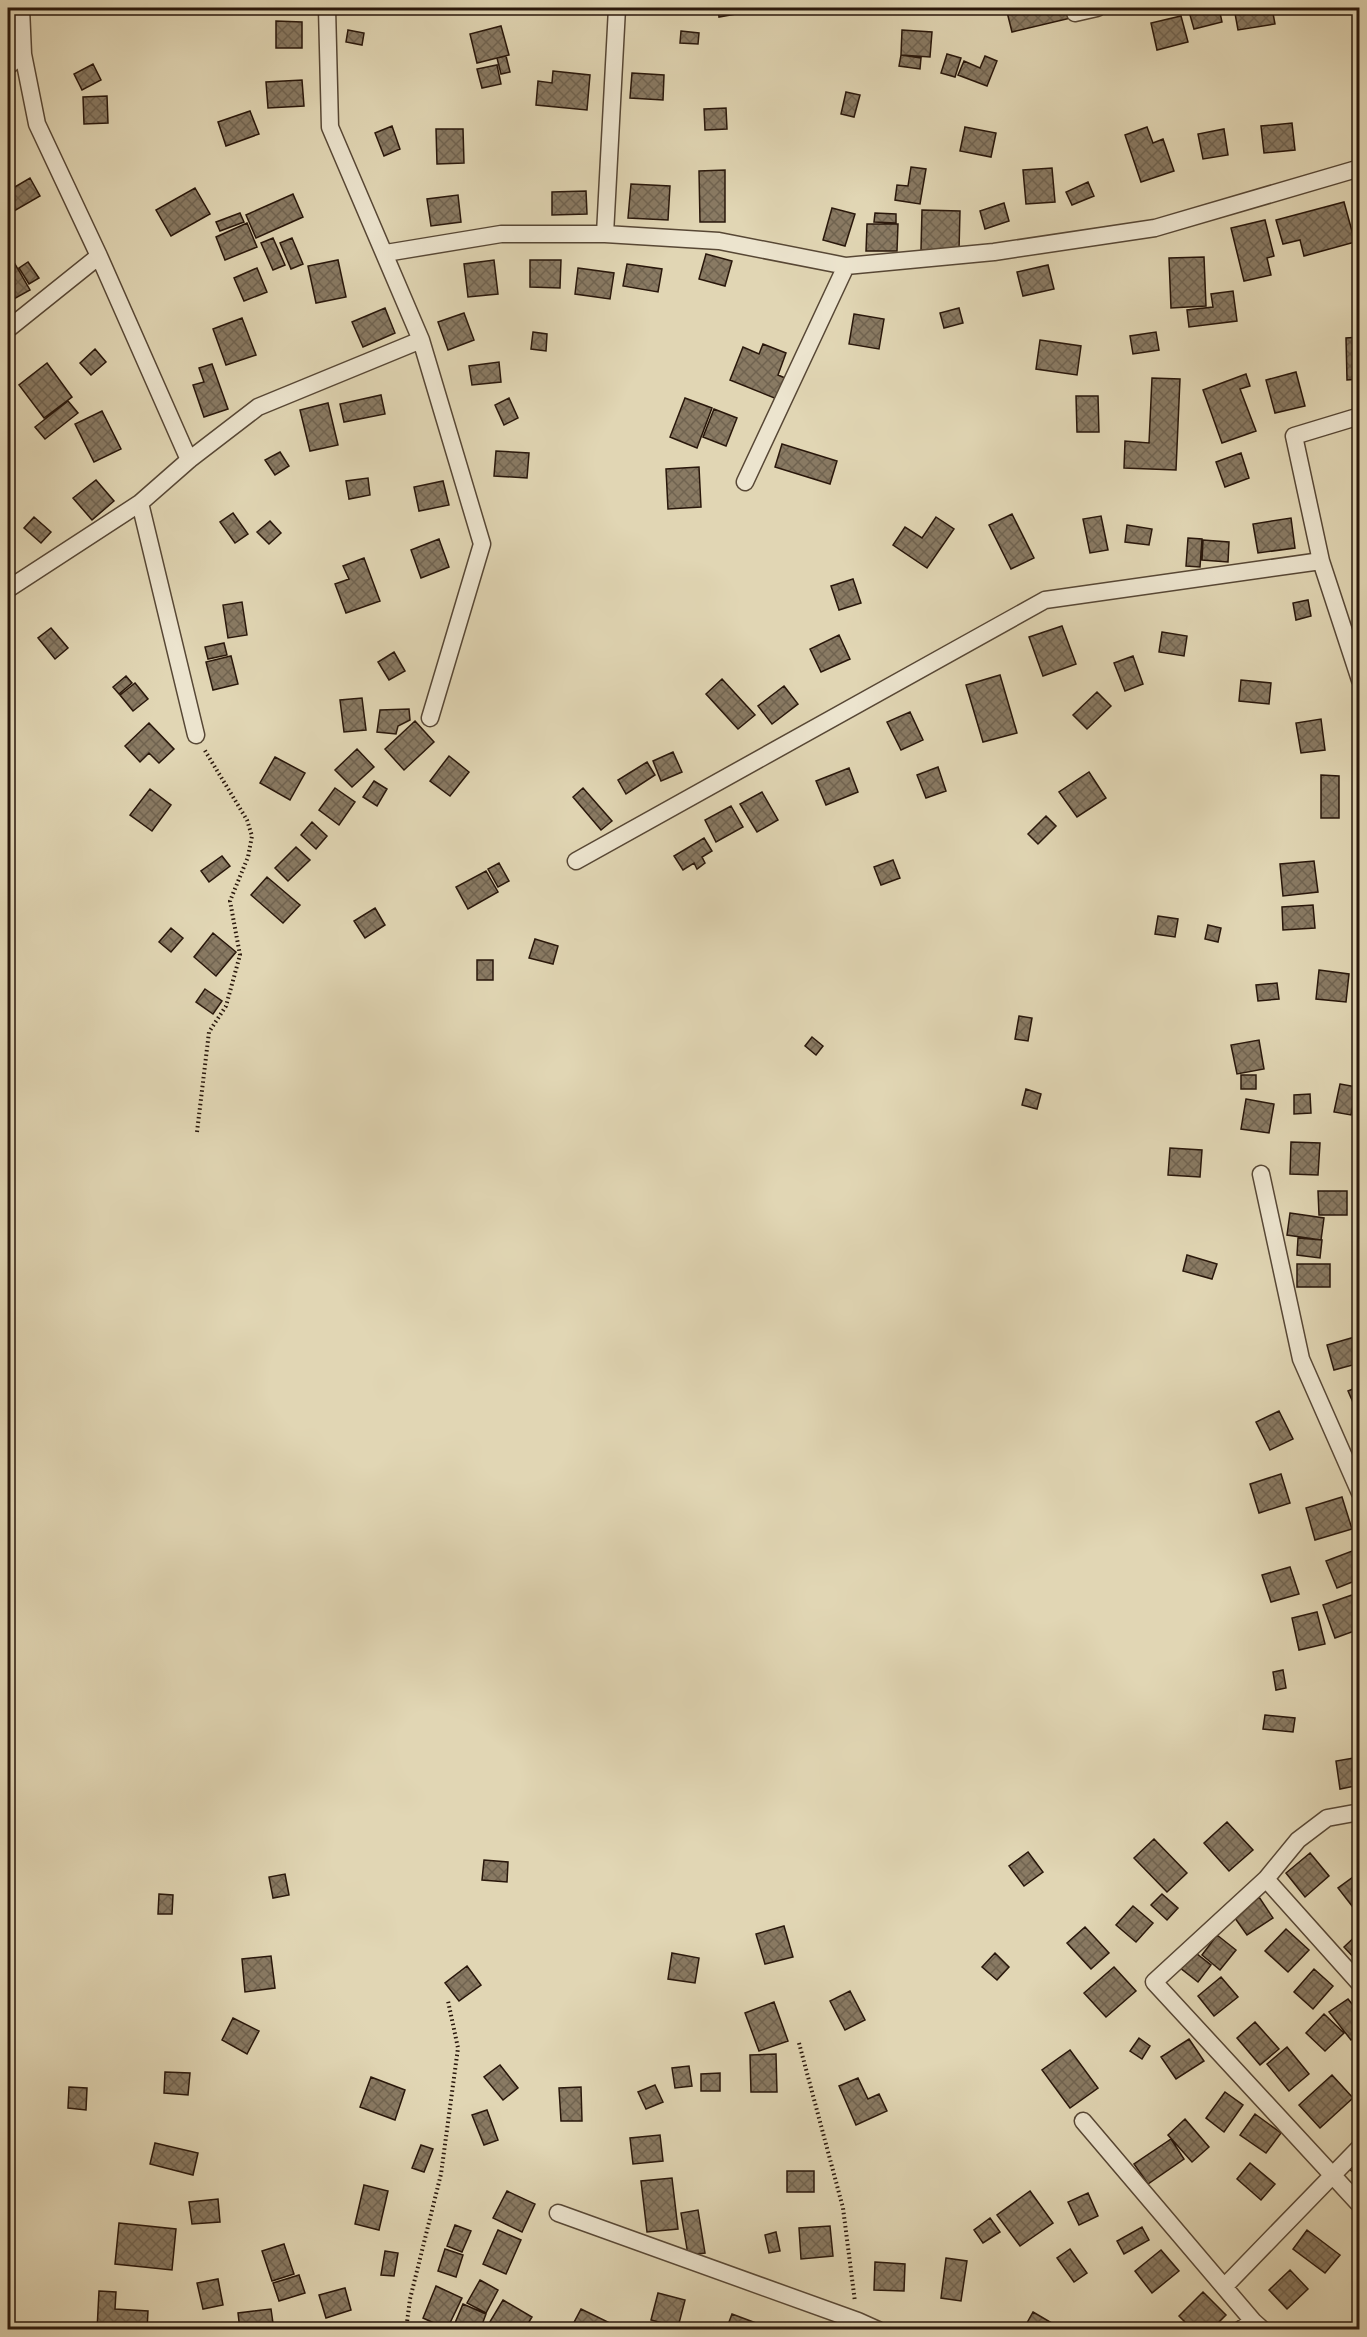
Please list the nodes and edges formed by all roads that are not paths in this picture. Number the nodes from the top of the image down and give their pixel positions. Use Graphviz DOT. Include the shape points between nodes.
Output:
graph roads {
  1 [pos="21,8"];
  2 [pos="327,8"];
  3 [pos="617,8"];
  4 [pos="1097,8"];
  5 [pos="1075,13"];
  6 [pos="22,54"];
  7 [pos="8,66"];
  8 [pos="1359,168"];
  9 [pos="605,234"];
  10 [pos="386,253"];
  11 [pos="99,256"];
  12 [pos="846,266"];
  13 [pos="8,329"];
  14 [pos="422,340"];
  15 [pos="1359,416"];
  16 [pos="189,460"];
  17 [pos="745,482"];
  18 [pos="140,503"];
  19 [pos="1321,561"];
  20 [pos="8,589"];
  21 [pos="1359,680"];
  22 [pos="430,718"];
  23 [pos="196,735"];
  24 [pos="576,861"];
  25 [pos="1261,1174"];
  26 [pos="1359,1493"];
  27 [pos="1359,1812"];
  28 [pos="1266,1879"];
  29 [pos="1359,1984"];
  30 [pos="1083,2121"];
  31 [pos="1359,2147"];
  32 [pos="1332,2174"];
  33 [pos="1359,2205"];
  34 [pos="558,2213"];
  35 [pos="1225,2286"];
  36 [pos="857,2325"];
  37 [pos="1252,2327"];
  38 [pos="878,2330"];
  1 -- 6 [label="street"];
  2 -- 10 [label="street" via="330,127"];
  3 -- 9 [label="street"];
  4 -- 5 [label="street"];
  6 -- 7 [label="street"];
  6 -- 11 [label="street" via="37,124"];
  8 -- 12 [label="street" via="1155,228 994,252"];
  9 -- 10 [label="street" via="501,234"];
  9 -- 12 [label="street" via="719,241"];
  10 -- 14 [label="street"];
  11 -- 13 [label="street"];
  11 -- 16 [label="street"];
  12 -- 17 [label="street"];
  14 -- 16 [label="street" via="258,407"];
  14 -- 22 [label="street" via="482,544"];
  15 -- 19 [label="street" via="1294,436"];
  16 -- 18 [label="street"];
  18 -- 20 [label="street"];
  18 -- 23 [label="street"];
  19 -- 21 [label="street"];
  19 -- 24 [label="street" via="1045,600"];
  25 -- 26 [label="street" via="1301,1359"];
  27 -- 28 [label="street" via="1327,1818 1298,1840"];
  28 -- 29 [label="street"];
  28 -- 32 [label="street" via="1154,1982"];
  30 -- 35 [label="street"];
  31 -- 32 [label="street"];
  32 -- 33 [label="street"];
  32 -- 35 [label="street"];
  34 -- 36 [label="street"];
  35 -- 37 [label="street"];
  36 -- 38 [label="street"];
}
